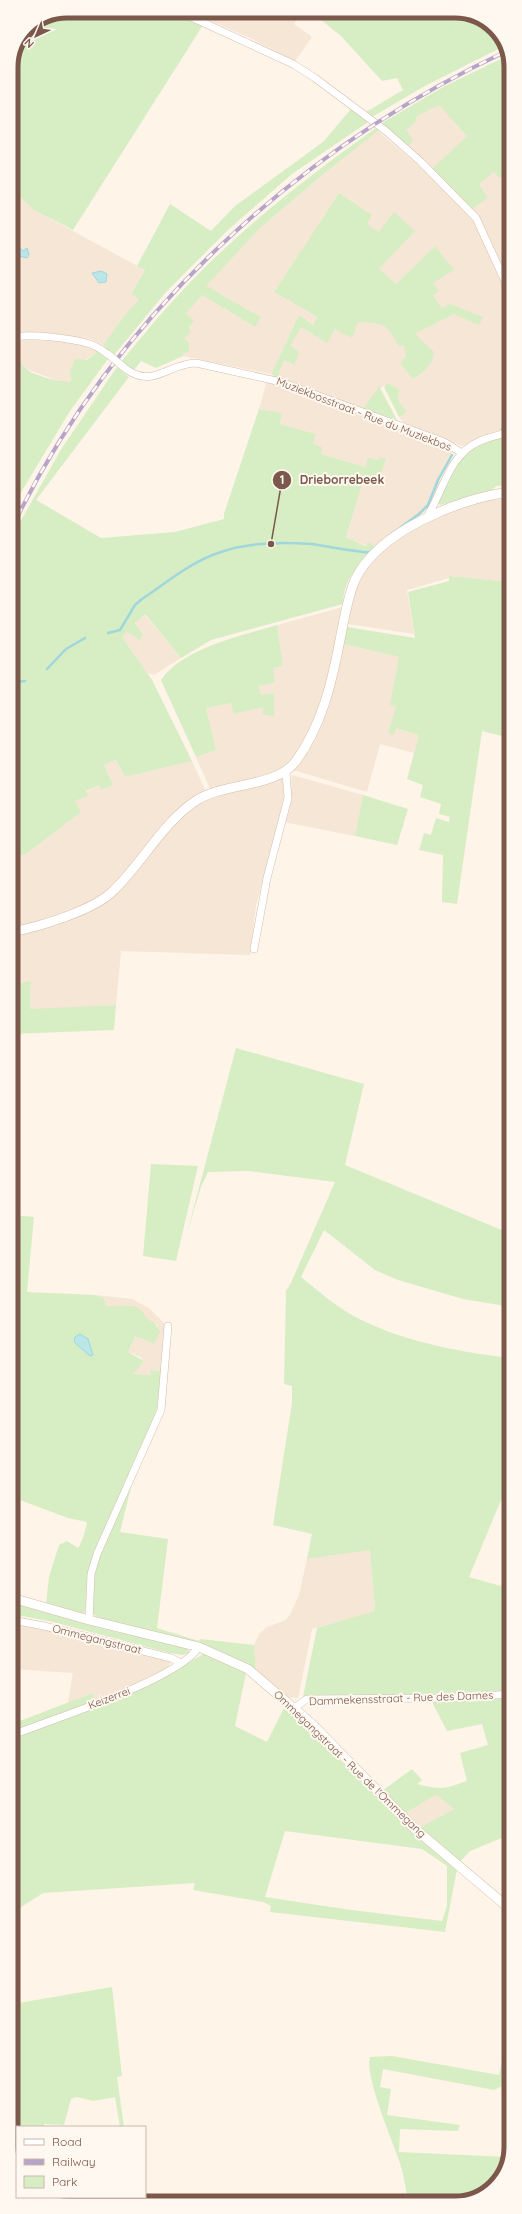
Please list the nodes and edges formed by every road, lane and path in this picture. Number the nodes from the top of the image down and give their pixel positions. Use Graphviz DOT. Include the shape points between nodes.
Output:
graph roads {
  1 [pos="193,18"];
  2 [pos="504,279"];
  3 [pos="18,338"];
  4 [pos="504,434"];
  5 [pos="462,453"];
  6 [pos="504,493"];
  7 [pos="427,517"];
  8 [pos="286,772"];
  9 [pos="18,930"];
  10 [pos="254,949"];
  11 [pos="168,1326"];
  12 [pos="18,1600"];
  13 [pos="89,1620"];
  14 [pos="18,1621"];
  15 [pos="199,1647"];
  16 [pos="181,1663"];
  17 [pos="504,1694"];
  18 [pos="294,1708"];
  19 [pos="18,1733"];
  20 [pos="504,1904"];
  1 -- 2 [label="street" via="293,64 386,131 476,218"];
  3 -- 5 [label="street, Muziekbosstraat - Rue du Muziekbos, bridge" via="47,338 81,342 97,347 140,378 196,363 281,382 444,442"];
  4 -- 5 [label="street" via="478,441"];
  5 -- 7 [label="street" via="450,468"];
  6 -- 7 [label="main road" via="480,497"];
  7 -- 8 [label="main road" via="387,544 366,565 355,581 347,604 332,680 317,725 305,747"];
  8 -- 9 [label="main road" via="215,792 197,800 176,818 113,891 100,901 67,915"];
  8 -- 10 [label="street" via="288,798 267,878"];
  11 -- 13 [label="street" via="161,1410 97,1554 91,1574"];
  12 -- 13 [label="main road, Ommegangstraat - Rue de l'Ommegang"];
  13 -- 15 [label="main road, Ommegangstraat - Rue de l'Ommegang"];
  14 -- 16 [label="street, Ommegangstraat" via="93,1637"];
  15 -- 16 [label="street, Keizerrei" via="192,1656"];
  15 -- 18 [label="main road, Ommegangstraat - Rue de l'Ommegang" via="248,1669"];
  16 -- 19 [label="street, Keizerrei" via="148,1682"];
  17 -- 18 [label="street, Dammekensstraat - Rue des Dames" via="455,1698 313,1699 303,1701"];
  18 -- 20 [label="main road, Ommegangstraat - Rue de l'Ommegang" via="414,1828"];
}
